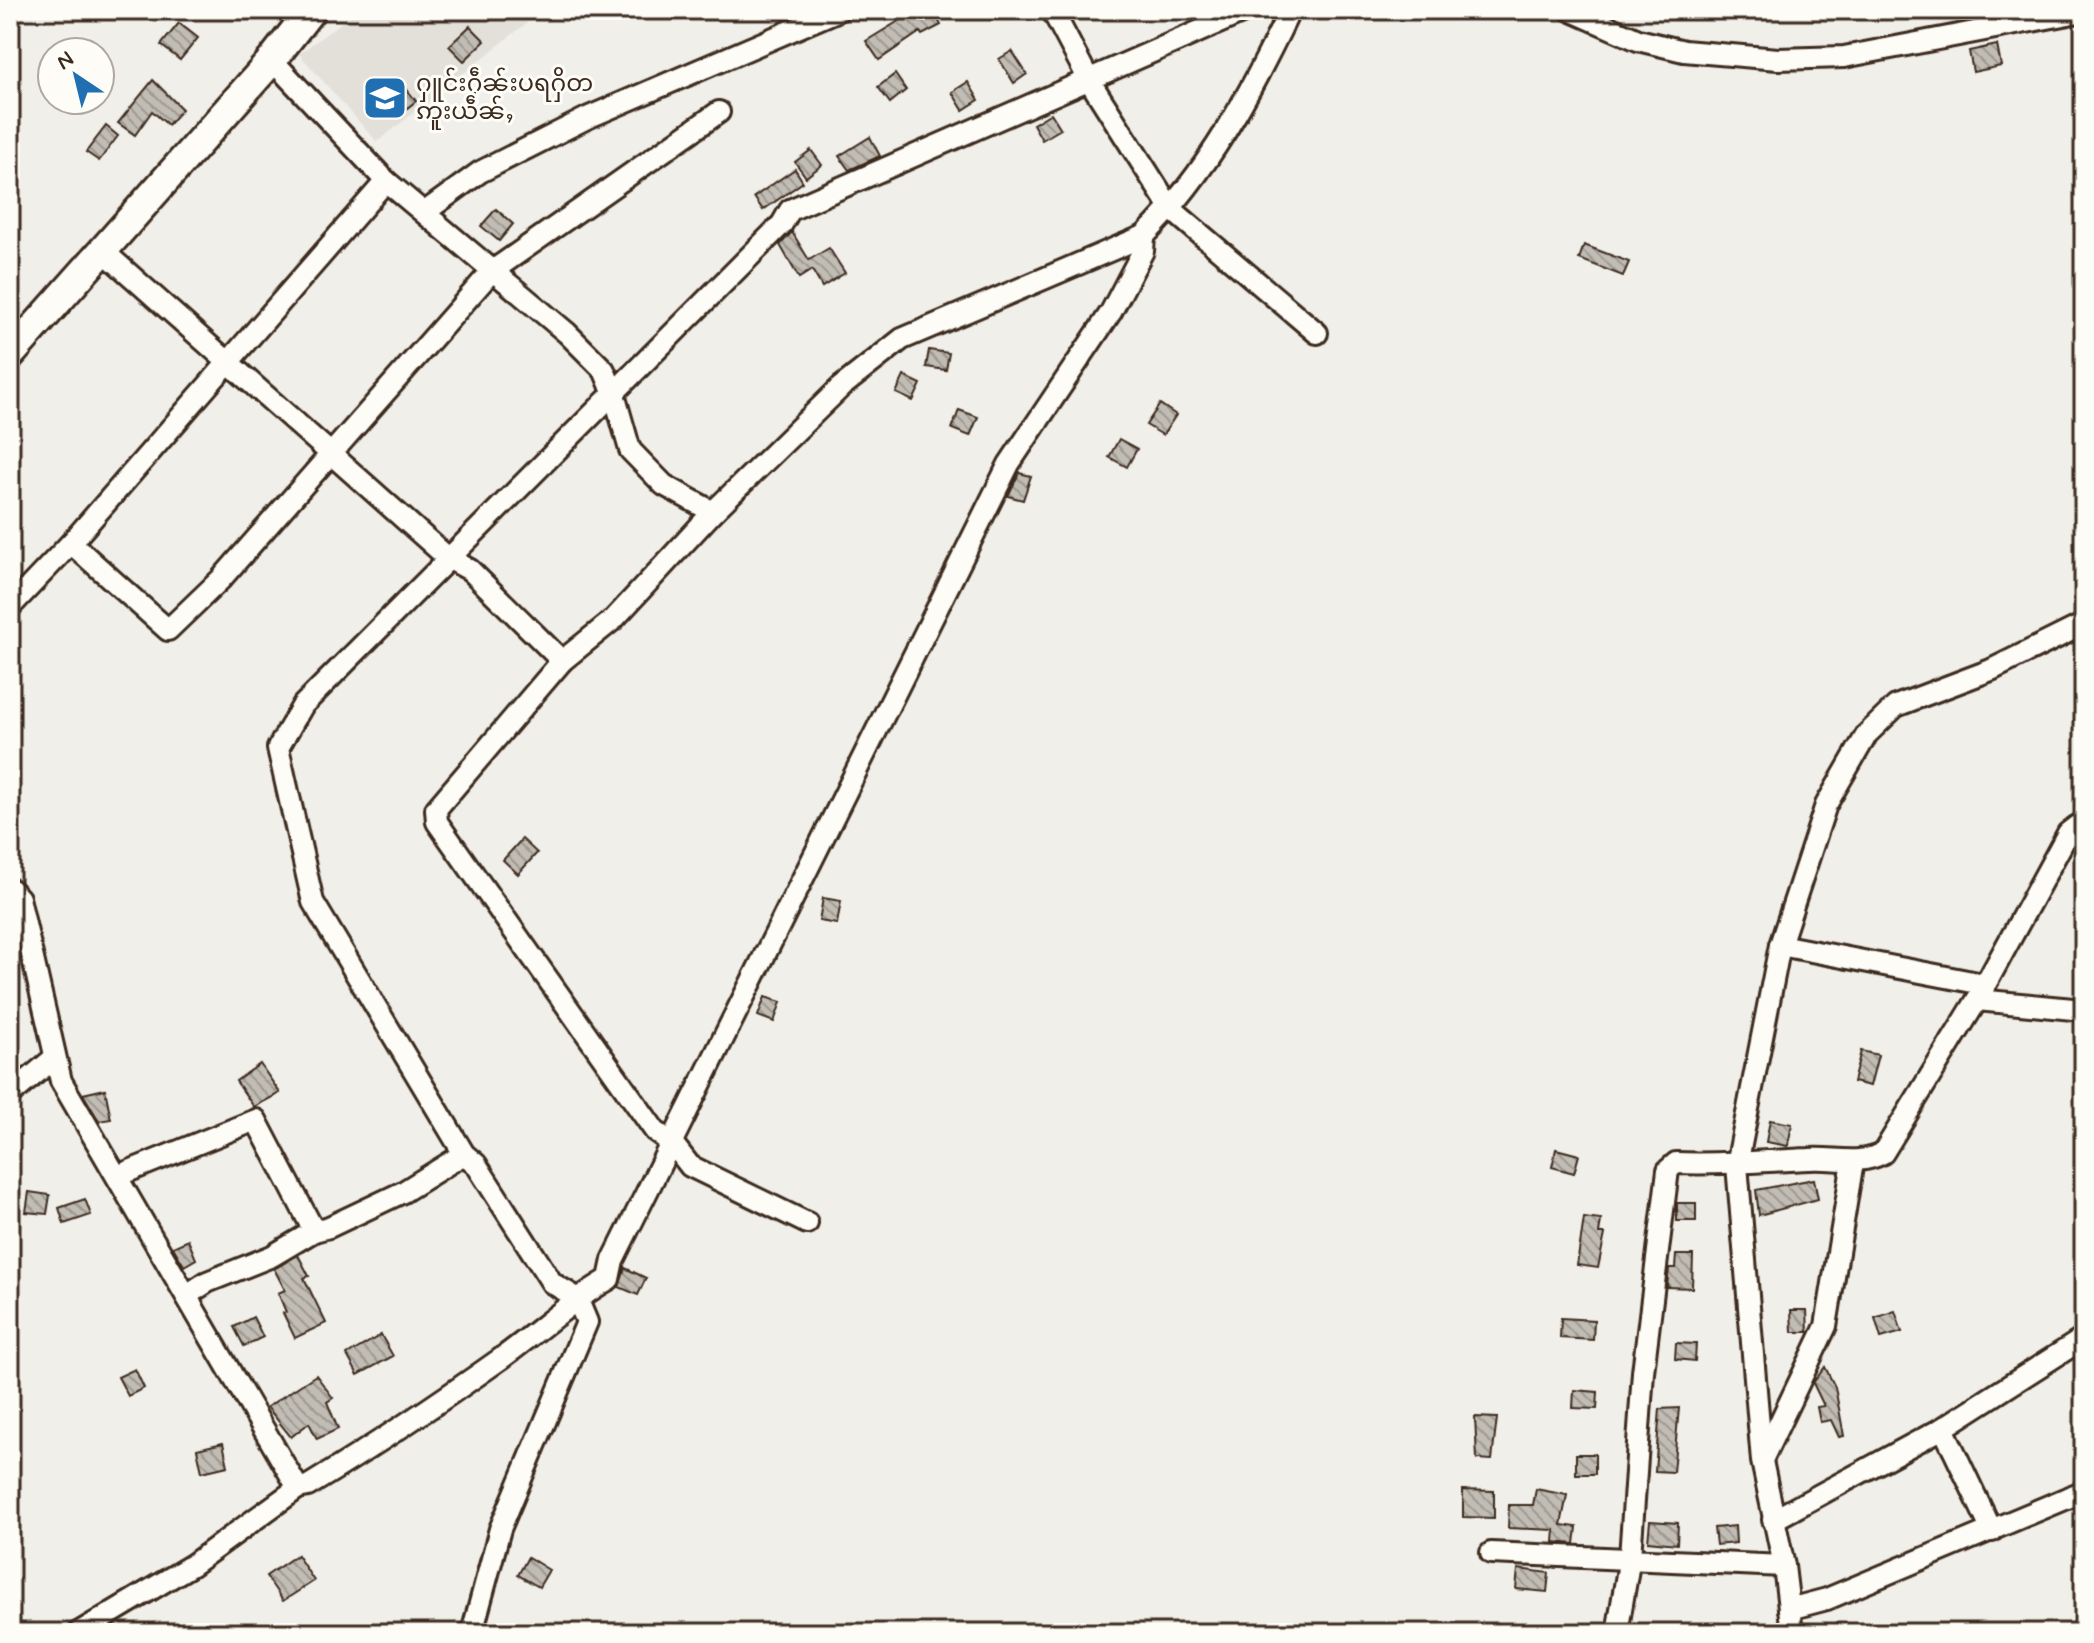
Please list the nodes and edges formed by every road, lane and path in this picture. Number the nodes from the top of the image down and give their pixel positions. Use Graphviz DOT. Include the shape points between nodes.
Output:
graph roads {
  1 [pos="311,10"];
  2 [pos="839,10"];
  3 [pos="1052,10"];
  4 [pos="1248,10"];
  5 [pos="1290,10"];
  6 [pos="1570,10"];
  7 [pos="2084,11"];
  8 [pos="272,60"];
  9 [pos="1089,80"];
  10 [pos="719,112"];
  11 [pos="386,181"];
  12 [pos="1171,209"];
  13 [pos="425,212"];
  14 [pos="1144,236"];
  15 [pos="102,250"];
  16 [pos="491,272"];
  17 [pos="1317,333"];
  18 [pos="10,355"];
  19 [pos="227,361"];
  20 [pos="614,394"];
  21 [pos="328,455"];
  22 [pos="713,512"];
  23 [pos="71,543"];
  24 [pos="448,558"];
  25 [pos="10,607"];
  26 [pos="2084,624"];
  27 [pos="562,661"];
  28 [pos="2084,827"];
  29 [pos="10,889"];
  30 [pos="1780,945"];
  31 [pos="1980,992"];
  32 [pos="2084,1010"];
  33 [pos="53,1059"];
  34 [pos="10,1095"];
  35 [pos="673,1144"];
  36 [pos="464,1154"];
  37 [pos="1853,1161"];
  38 [pos="1737,1165"];
  39 [pos="117,1176"];
  40 [pos="807,1223"];
  41 [pos="314,1231"];
  42 [pos="187,1295"];
  43 [pos="577,1298"];
  44 [pos="2084,1338"];
  45 [pos="1943,1428"];
  46 [pos="1762,1461"];
  47 [pos="298,1488"];
  48 [pos="2084,1491"];
  49 [pos="1773,1520"];
  50 [pos="1992,1531"];
  51 [pos="1491,1553"];
  52 [pos="1630,1557"];
  53 [pos="1784,1566"];
  54 [pos="1789,1609"];
  55 [pos="78,1633"];
  56 [pos="472,1633"];
  57 [pos="1617,1633"];
  58 [pos="1792,1633"];
  1 -- 8 [label="street"];
  2 -- 13 [label="street" via="587,118 480,172"];
  3 -- 9 [label="street"];
  4 -- 9 [label="street"];
  5 -- 12 [label="street" via="1252,90"];
  6 -- 7 [label="street" via="1638,40 1684,51 1778,59 1844,57"];
  8 -- 11 [label="street"];
  8 -- 15 [label="street"];
  9 -- 12 [label="street"];
  9 -- 20 [label="street" via="790,210"];
  10 -- 16 [label="street"];
  11 -- 13 [label="street"];
  11 -- 19 [label="street"];
  12 -- 14 [label="street"];
  12 -- 17 [label="street"];
  13 -- 16 [label="street"];
  14 -- 22 [label="street" via="902,339 841,387"];
  14 -- 35 [label="street" via="1143,251 1111,312 1009,464"];
  15 -- 18 [label="street"];
  15 -- 19 [label="street"];
  16 -- 20 [label="street" via="567,333 604,370"];
  16 -- 21 [label="street"];
  19 -- 21 [label="street"];
  19 -- 23 [label="street"];
  20 -- 22 [label="street" via="630,450 664,485"];
  20 -- 24 [label="street"];
  21 -- 23 [label="street" via="221,579 168,630"];
  21 -- 24 [label="street"];
  22 -- 27 [label="street" via="614,619"];
  23 -- 25 [label="street"];
  24 -- 27 [label="street" via="470,570"];
  24 -- 36 [label="street" via="303,705 278,748 313,902"];
  26 -- 30 [label="street" via="1991,670 1896,706 1867,734 1826,805"];
  27 -- 35 [label="street" via="436,809 437,822 655,1131"];
  28 -- 31 [label="street" via="2068,833"];
  29 -- 33 [label="street" via="19,898"];
  30 -- 31 [label="street"];
  30 -- 38 [label="street"];
  31 -- 32 [label="street"];
  31 -- 37 [label="street" via="1891,1144 1871,1160"];
  33 -- 34 [label="street"];
  33 -- 39 [label="street"];
  35 -- 40 [label="street" via="690,1166"];
  35 -- 43 [label="street" via="613,1260 609,1279"];
  36 -- 41 [label="street" via="403,1192"];
  36 -- 43 [label="street" via="476,1164 552,1283"];
  37 -- 38 [label="street" via="1812,1158"];
  37 -- 46 [label="street" via="1826,1326"];
  38 -- 46 [label="street"];
  38 -- 52 [label="street" via="1676,1163 1664,1183"];
  39 -- 41 [label="street" via="256,1120"];
  39 -- 42 [label="street"];
  41 -- 42 [label="street"];
  42 -- 47 [label="street"];
  43 -- 47 [label="street" via="386,1439"];
  43 -- 56 [label="street" via="587,1322 500,1529"];
  44 -- 45 [label="street"];
  45 -- 49 [label="street"];
  45 -- 50 [label="street"];
  46 -- 49 [label="street"];
  47 -- 55 [label="street" via="192,1565"];
  48 -- 50 [label="street"];
  49 -- 53 [label="street"];
  50 -- 54 [label="street" via="1827,1599"];
  51 -- 52 [label="street"];
  52 -- 53 [label="street"];
  52 -- 57 [label="street"];
  53 -- 54 [label="street"];
  54 -- 58 [label="street"];
}
